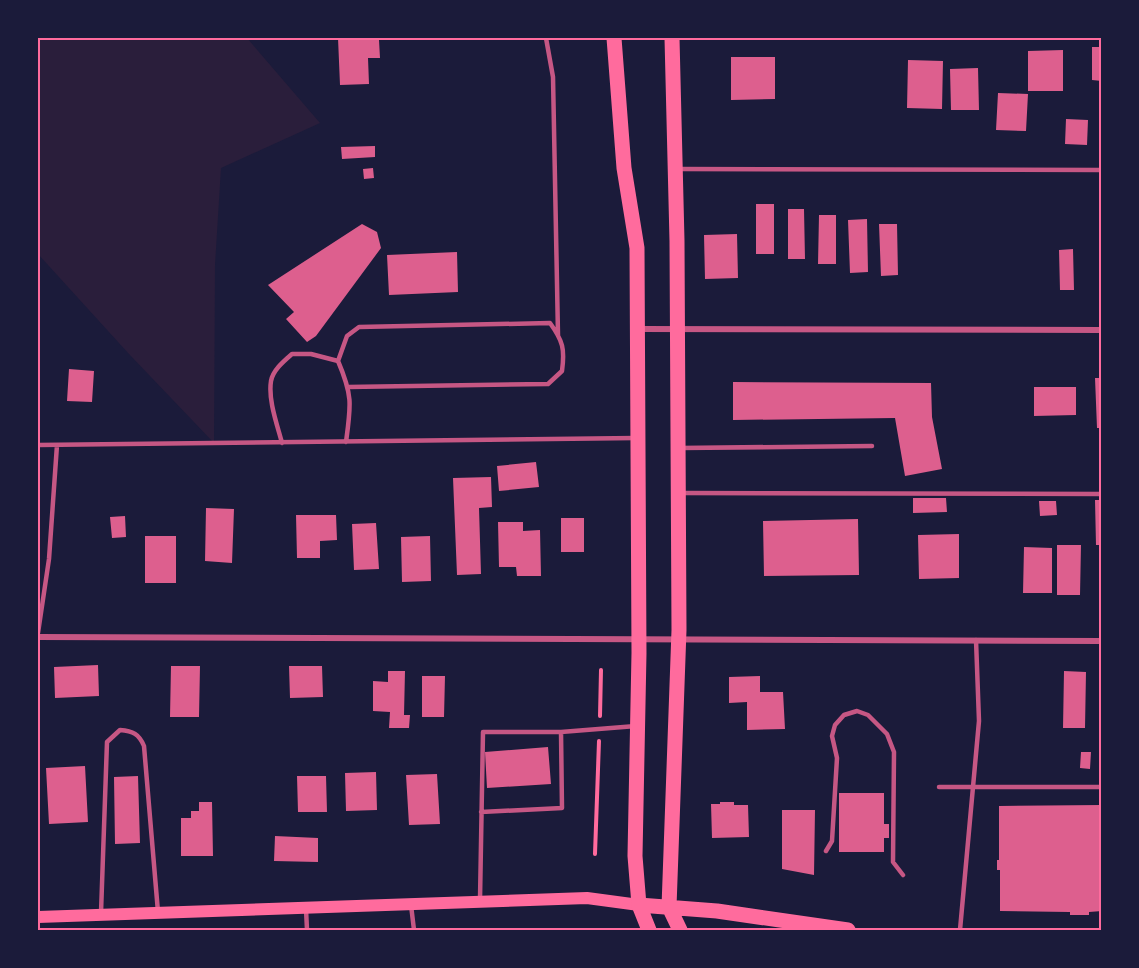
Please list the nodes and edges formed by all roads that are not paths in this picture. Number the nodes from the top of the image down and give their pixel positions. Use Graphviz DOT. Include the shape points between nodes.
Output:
graph roads {
  1 [pos="546,38"];
  2 [pos="614,38"];
  3 [pos="672,38"];
  4 [pos="675,170"];
  5 [pos="1101,170"];
  6 [pos="638,329"];
  7 [pos="676,329"];
  8 [pos="1101,330"];
  9 [pos="558,335"];
  10 [pos="338,361"];
  11 [pos="348,387"];
  12 [pos="638,438"];
  13 [pos="282,442"];
  14 [pos="346,442"];
  15 [pos="38,446"];
  16 [pos="57,446"];
  17 [pos="872,446"];
  18 [pos="678,448"];
  19 [pos="678,494"];
  20 [pos="1101,494"];
  21 [pos="38,635"];
  22 [pos="639,639"];
  23 [pos="678,639"];
  24 [pos="976,640"];
  25 [pos="1101,640"];
  26 [pos="638,726"];
  27 [pos="561,732"];
  28 [pos="939,787"];
  29 [pos="1101,787"];
  30 [pos="973,788"];
  31 [pos="482,812"];
  32 [pos="826,851"];
  33 [pos="903,875"];
  34 [pos="480,903"];
  35 [pos="411,905"];
  36 [pos="639,905"];
  37 [pos="669,907"];
  38 [pos="306,908"];
  39 [pos="158,913"];
  40 [pos="101,915"];
  41 [pos="38,917"];
  42 [pos="805,928"];
  43 [pos="307,930"];
  44 [pos="414,930"];
  45 [pos="649,930"];
  46 [pos="680,930"];
  47 [pos="848,930"];
  48 [pos="960,930"];
  1 -- 9 [label="lane" via="553,77"];
  2 -- 6 [label="main road" via="624,168 637,248"];
  3 -- 4 [label="main road"];
  4 -- 5 [label="lane"];
  4 -- 7 [label="main road"];
  6 -- 7 [label="street"];
  6 -- 12 [label="main road"];
  7 -- 8 [label="street"];
  7 -- 18 [label="main road"];
  9 -- 10 [label="lane" via="550,323 359,327 347,336"];
  9 -- 11 [label="lane" via="565,352 562,371 548,384"];
  10 -- 11 [label="lane"];
  10 -- 13 [label="lane" via="292,354 279,366 271,379"];
  11 -- 14 [label="lane" via="351,403"];
  12 -- 14 [label="lane"];
  12 -- 22 [label="main road"];
  13 -- 14 [label="lane"];
  13 -- 16 [label="lane"];
  15 -- 16 [label="lane"];
  16 -- 21 [label="lane" via="49,559"];
  17 -- 18 [label="lane"];
  18 -- 19 [label="main road"];
  19 -- 20 [label="lane"];
  19 -- 23 [label="main road"];
  21 -- 22 [label="street"];
  22 -- 23 [label="street"];
  22 -- 26 [label="main road"];
  23 -- 24 [label="street"];
  23 -- 37 [label="main road"];
  24 -- 25 [label="street"];
  24 -- 30 [label="lane" via="979,721"];
  26 -- 27 [label="lane"];
  26 -- 36 [label="main road" via="635,856"];
  27 -- 31 [label="lane" via="562,808"];
  27 -- 31 [label="lane" via="483,732"];
  28 -- 30 [label="lane"];
  29 -- 30 [label="lane"];
  30 -- 48 [label="lane"];
  31 -- 34 [label="lane"];
  32 -- 33 [label="lane" via="832,840 837,758 831,736 844,715 857,711 868,715 887,734 894,752 893,862"];
  34 -- 35 [label="main road"];
  34 -- 36 [label="main road" via="587,898"];
  35 -- 38 [label="main road"];
  35 -- 44 [label="lane"];
  36 -- 37 [label="main road"];
  36 -- 45 [label="main road"];
  37 -- 42 [label="main road" via="717,911"];
  37 -- 46 [label="main road"];
  38 -- 39 [label="main road"];
  38 -- 43 [label="lane"];
  39 -- 40 [label="main road"];
  39 -- 40 [label="lane" via="144,746 134,732 120,730 107,742"];
  40 -- 41 [label="main road"];
  42 -- 47 [label="main road"];
}
